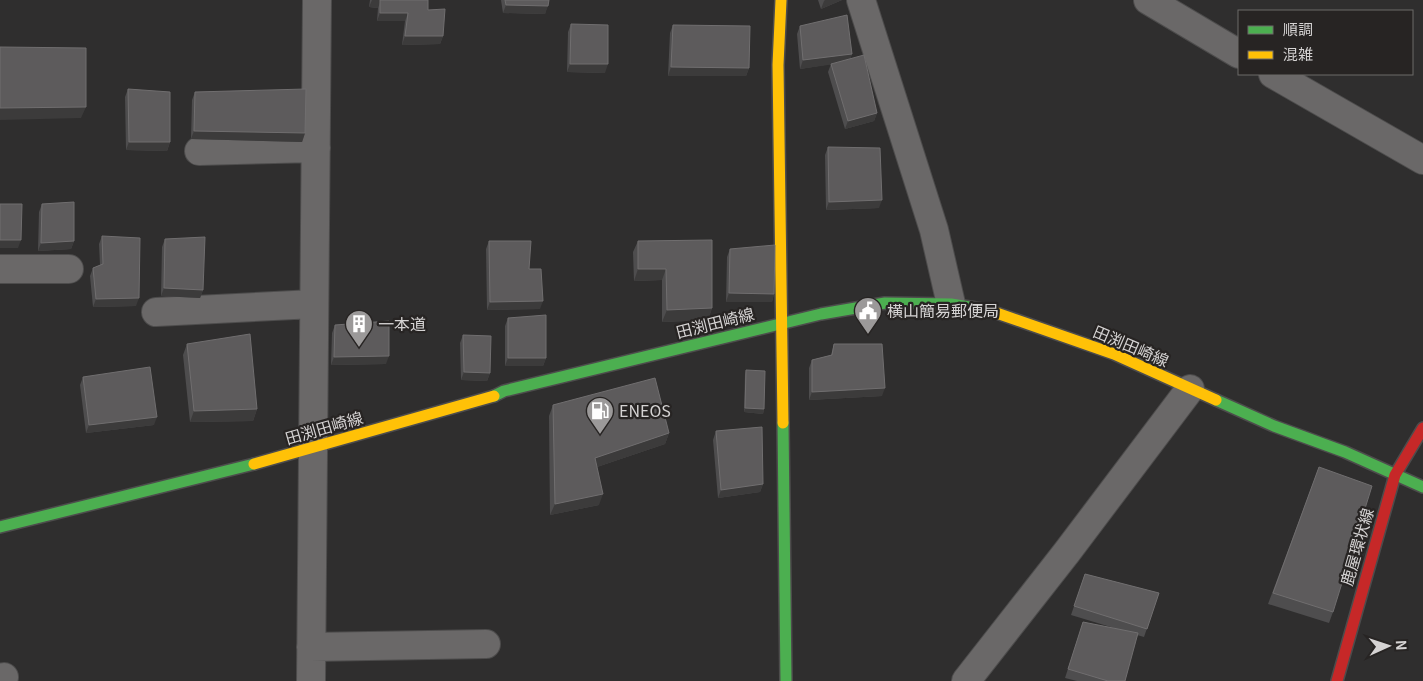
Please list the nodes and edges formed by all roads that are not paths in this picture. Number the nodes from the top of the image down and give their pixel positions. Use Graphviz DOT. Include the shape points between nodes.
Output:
graph roads {
  1 [pos="317,0"];
  2 [pos="781,0"];
  3 [pos="861,0"];
  4 [pos="1148,0"];
  5 [pos="1238,53"];
  6 [pos="1275,75"];
  7 [pos="316,148"];
  8 [pos="199,151"];
  9 [pos="1423,160"];
  10 [pos="0,269"];
  11 [pos="70,269"];
  12 [pos="314,304"];
  13 [pos="951,304"];
  14 [pos="156,312"];
  15 [pos="781,324"];
  16 [pos="1190,389"];
  17 [pos="1423,428"];
  18 [pos="313,448"];
  19 [pos="1395,474"];
  20 [pos="1423,487"];
  21 [pos="0,527"];
  22 [pos="486,644"];
  23 [pos="311,647"];
  24 [pos="310,681"];
  25 [pos="786,681"];
  26 [pos="966,681"];
  27 [pos="1337,681"];
  1 -- 7 [label="street"];
  2 -- 15 [label="main road" via="778,66"];
  3 -- 13 [label="street" via="934,230"];
  4 -- 5 [label="street"];
  6 -- 9 [label="street"];
  7 -- 8 [label="street"];
  7 -- 12 [label="street"];
  10 -- 11 [label="street"];
  12 -- 14 [label="street"];
  12 -- 18 [label="street"];
  13 -- 15 [label="main road, 田渕田崎線" via="885,303"];
  13 -- 16 [label="main road, 田渕田崎線" via="993,311 1114,354"];
  15 -- 18 [label="main road, 田渕田崎線" via="504,391"];
  15 -- 25 [label="main road"];
  16 -- 19 [label="main road, 田渕田崎線"];
  16 -- 26 [label="street"];
  17 -- 19 [label="main road, 鹿屋環状線"];
  18 -- 21 [label="main road, 田渕田崎線"];
  18 -- 23 [label="street"];
  19 -- 20 [label="main road, 田渕田崎線"];
  19 -- 27 [label="main road, 鹿屋環状線"];
  22 -- 23 [label="street"];
  23 -- 24 [label="street"];
}
